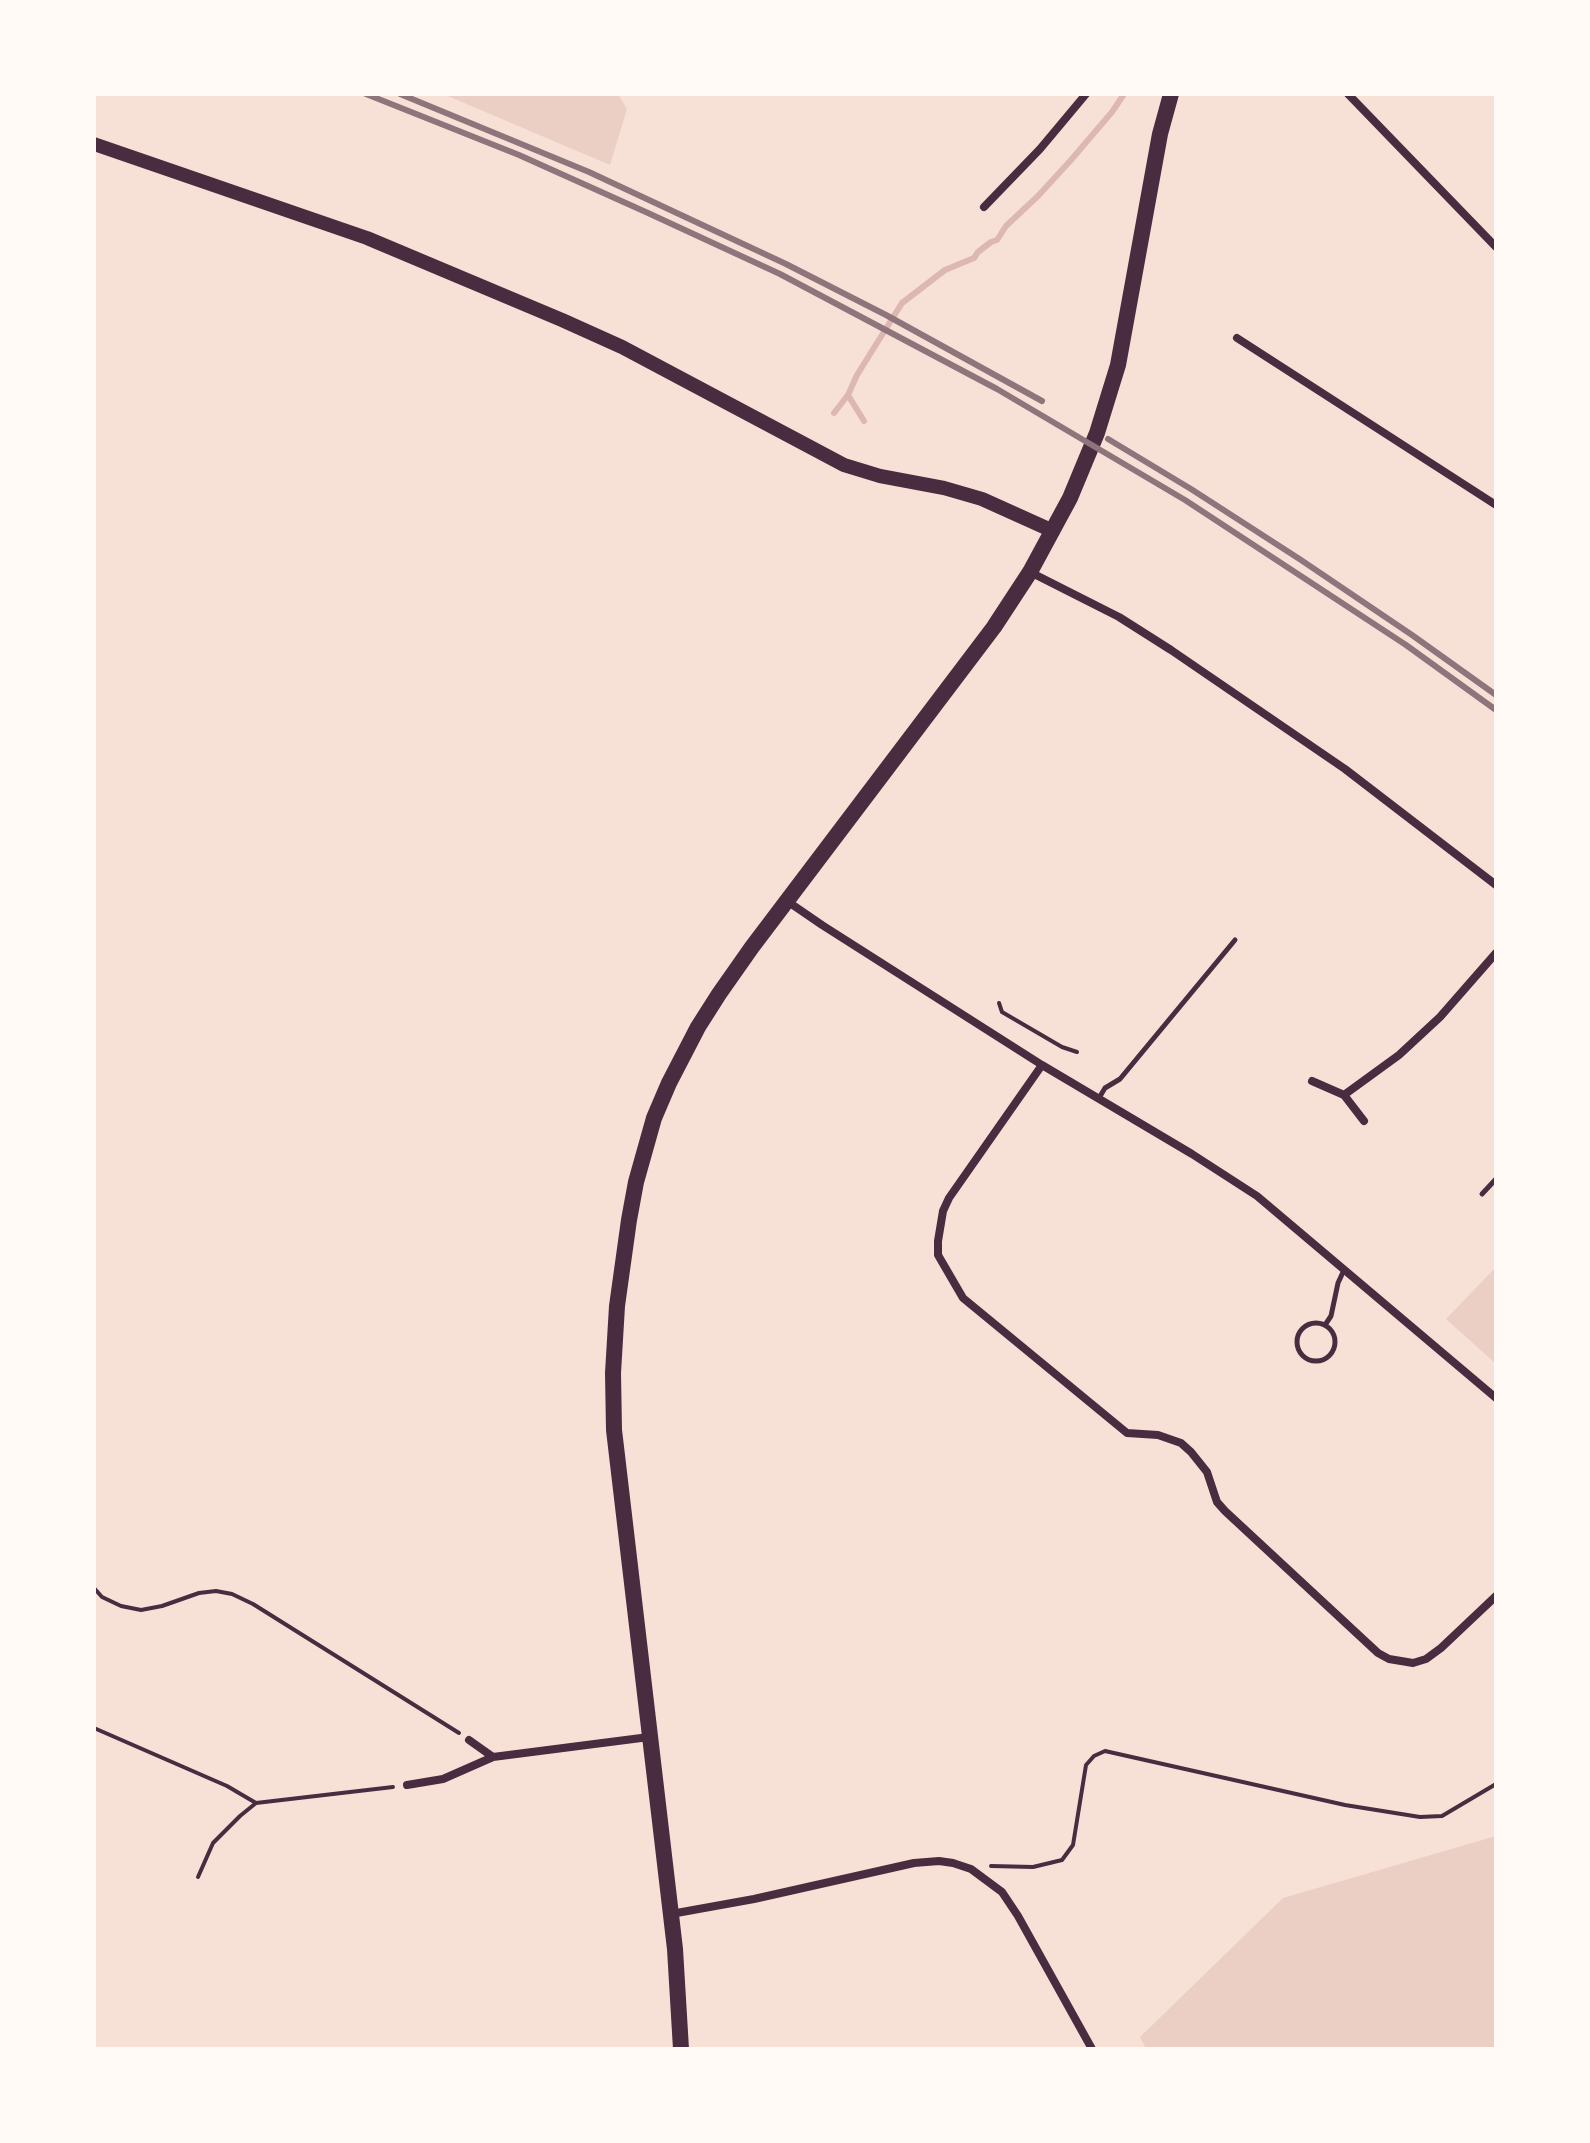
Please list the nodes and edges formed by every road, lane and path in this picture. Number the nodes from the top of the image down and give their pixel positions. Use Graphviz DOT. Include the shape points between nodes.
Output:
graph roads {
  1 [pos="1086,94"];
  2 [pos="1348,94"];
  3 [pos="1166,96"];
  4 [pos="94,144"];
  5 [pos="984,207"];
  6 [pos="1496,247"];
  7 [pos="1237,338"];
  8 [pos="1496,505"];
  9 [pos="1053,531"];
  10 [pos="1030,572"];
  11 [pos="1496,885"];
  12 [pos="787,900"];
  13 [pos="1235,940"];
  14 [pos="1496,953"];
  15 [pos="999,1003"];
  16 [pos="1077,1052"];
  17 [pos="1042,1065"];
  18 [pos="1312,1081"];
  19 [pos="1344,1095"];
  20 [pos="1098,1099"];
  21 [pos="1364,1121"];
  22 [pos="1496,1179"];
  23 [pos="1482,1194"];
  24 [pos="1345,1269"];
  25 [pos="1325,1325"];
  26 [pos="1496,1398"];
  27 [pos="94,1588"];
  28 [pos="1496,1596"];
  29 [pos="94,1728"];
  30 [pos="649,1737"];
  31 [pos="469,1740"];
  32 [pos="493,1757"];
  33 [pos="1496,1784"];
  34 [pos="407,1785"];
  35 [pos="256,1803"];
  36 [pos="972,1870"];
  37 [pos="198,1877"];
  38 [pos="671,1914"];
  39 [pos="681,2049"];
  40 [pos="1092,2049"];
  1 -- 5 [label="street"];
  2 -- 6 [label="street"];
  3 -- 9 [label="main road" via="1111,389 1093,444"];
  4 -- 9 [label="street" via="323,221 460,276 622,347 844,465 973,496"];
  7 -- 8 [label="street"];
  9 -- 10 [label="main road"];
  10 -- 11 [label="street" via="1171,650 1345,769"];
  10 -- 12 [label="main road"];
  12 -- 17 [label="street"];
  12 -- 30 [label="main road" via="719,994 669,1083 654,1118 629,1220 617,1306 614,1430"];
  13 -- 20 [label="lane"];
  14 -- 19 [label="street" via="1440,1017"];
  15 -- 16 [label="path" via="1002,1012"];
  17 -- 20 [label="street"];
  17 -- 28 [label="street" via="949,1198 938,1255 963,1298 1127,1433 1181,1443 1207,1472 1225,1511 1378,1653 1413,1663 1426,1659"];
  18 -- 19 [label="street"];
  19 -- 21 [label="street"];
  20 -- 24 [label="street" via="1257,1196"];
  22 -- 23 [label="lane"];
  24 -- 25 [label="lane"];
  24 -- 26 [label="street"];
  25 -- 25 [label="lane" via="1335,1340 1332,1352 1311,1361 1297,1348 1298,1335 1306,1325"];
  27 -- 31 [label="path" via="121,1606 141,1610 199,1593 232,1594"];
  29 -- 35 [label="path"];
  30 -- 32 [label="street"];
  30 -- 38 [label="main road"];
  31 -- 32 [label="street"];
  32 -- 34 [label="street" via="443,1779"];
  33 -- 36 [label="path" via="1442,1816 1420,1817 1105,1751 1086,1765 1073,1845 1062,1860"];
  34 -- 35 [label="path"];
  35 -- 37 [label="path" via="213,1843"];
  36 -- 38 [label="street" via="939,1861 914,1863"];
  36 -- 40 [label="street" via="1002,1892"];
  38 -- 39 [label="main road"];
}
